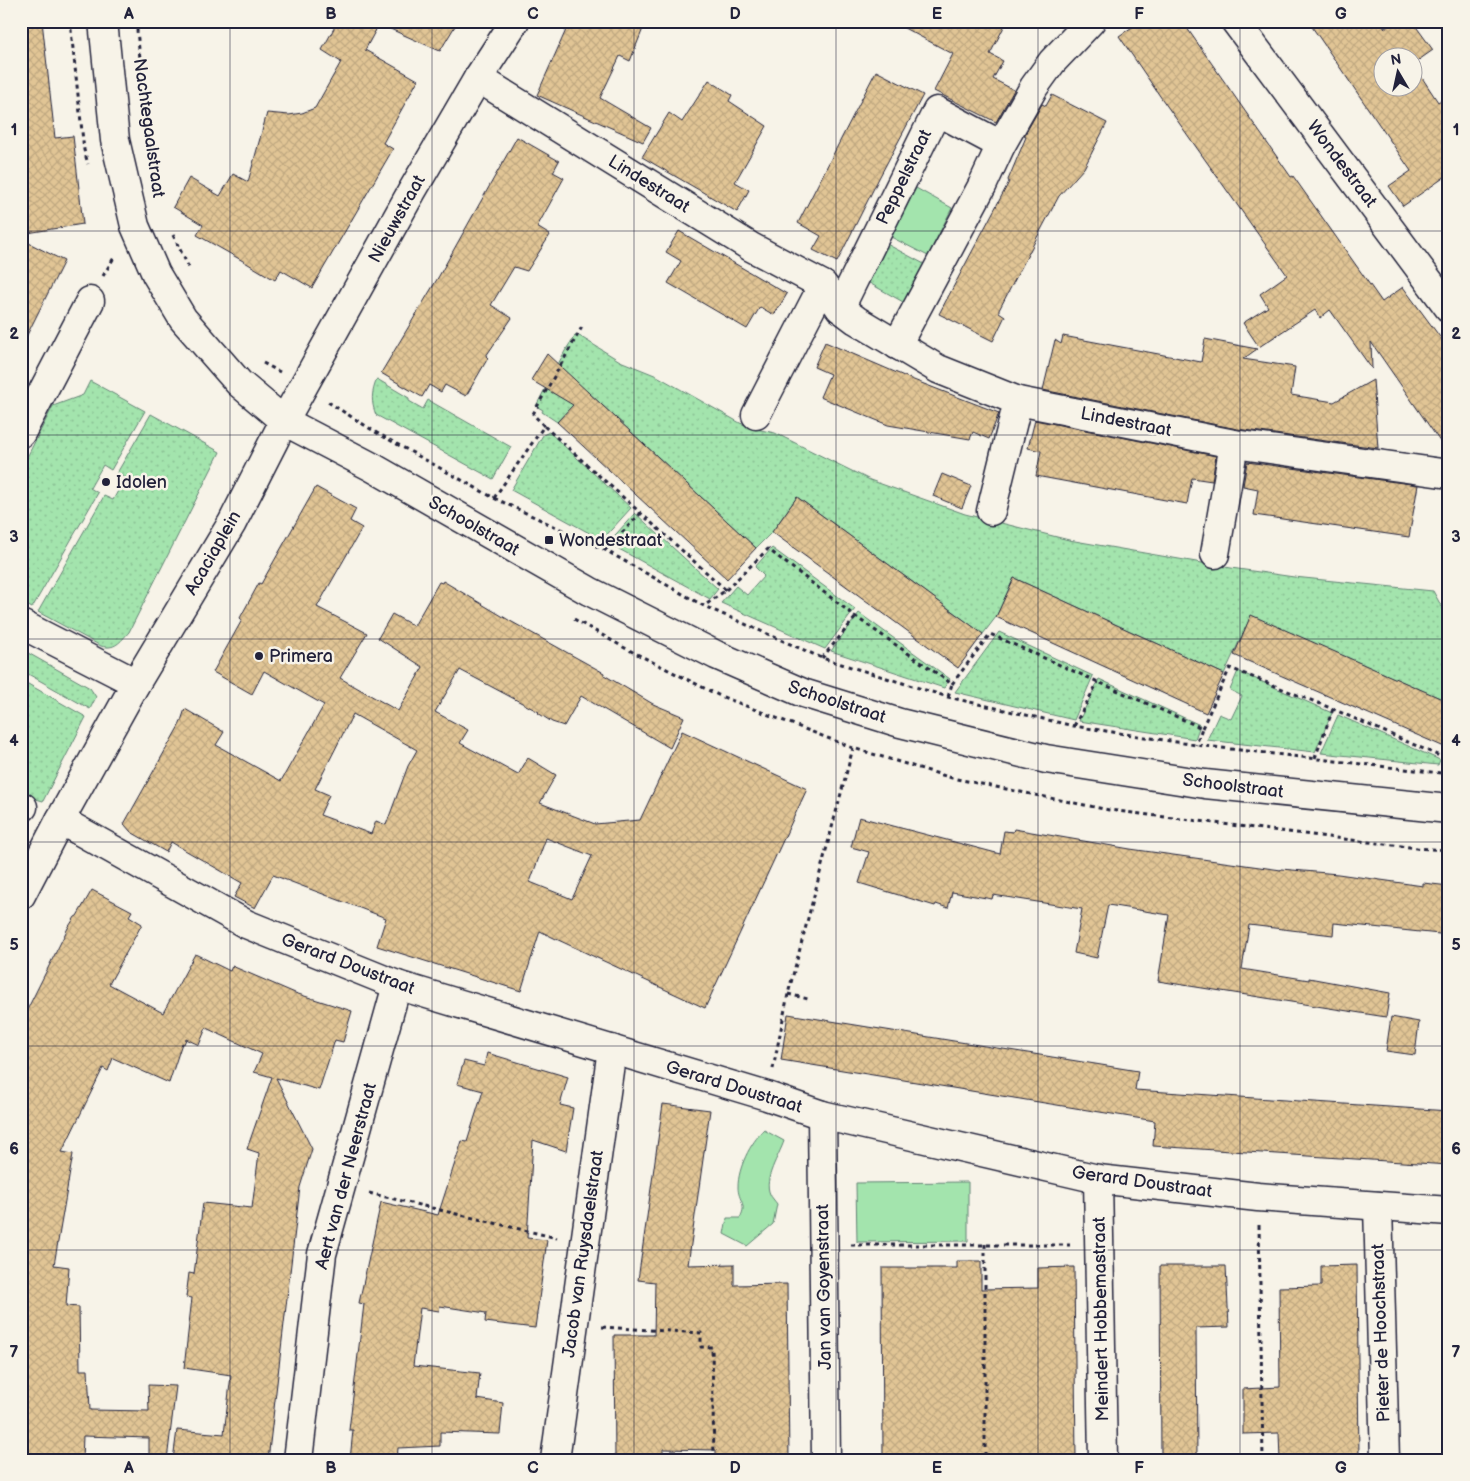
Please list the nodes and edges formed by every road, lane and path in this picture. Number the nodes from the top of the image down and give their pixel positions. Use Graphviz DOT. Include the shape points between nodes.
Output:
graph roads {
  1 [pos="103,21"];
  2 [pos="136,21"];
  3 [pos="515,21"];
  4 [pos="1091,21"];
  5 [pos="1234,21"];
  6 [pos="478,78"];
  7 [pos="1001,145"];
  8 [pos="154,169"];
  9 [pos="172,231"];
  10 [pos="192,274"];
  11 [pos="823,285"];
  12 [pos="90,301"];
  13 [pos="840,308"];
  14 [pos="1449,308"];
  15 [pos="582,327"];
  16 [pos="897,345"];
  17 [pos="260,361"];
  18 [pos="304,386"];
  19 [pos="1018,401"];
  20 [pos="756,415"];
  21 [pos="284,421"];
  22 [pos="544,426"];
  23 [pos="21,433"];
  24 [pos="1234,444"];
  25 [pos="1449,474"];
  26 [pos="494,498"];
  27 [pos="991,511"];
  28 [pos="640,514"];
  29 [pos="605,550"];
  30 [pos="1215,554"];
  31 [pos="726,590"];
  32 [pos="704,606"];
  33 [pos="856,617"];
  34 [pos="21,624"];
  35 [pos="822,658"];
  36 [pos="1098,682"];
  37 [pos="136,683"];
  38 [pos="952,684"];
  39 [pos="948,698"];
  40 [pos="1333,709"];
  41 [pos="1074,726"];
  42 [pos="1202,728"];
  43 [pos="1196,745"];
  44 [pos="852,748"];
  45 [pos="1315,758"];
  46 [pos="1449,763"];
  47 [pos="1449,774"];
  48 [pos="1449,809"];
  49 [pos="60,820"];
  50 [pos="21,895"];
  51 [pos="397,985"];
  52 [pos="788,994"];
  53 [pos="808,999"];
  54 [pos="612,1049"];
  55 [pos="768,1096"];
  56 [pos="822,1115"];
  57 [pos="1098,1179"];
  58 [pos="341,1186"];
  59 [pos="1258,1197"];
  60 [pos="1378,1206"];
  61 [pos="1449,1211"];
  62 [pos="823,1244"];
  63 [pos="985,1244"];
  64 [pos="584,1245"];
  65 [pos="1099,1246"];
  66 [pos="574,1325"];
  67 [pos="298,1460"];
  68 [pos="555,1460"];
  69 [pos="714,1460"];
  70 [pos="826,1460"];
  71 [pos="985,1460"];
  72 [pos="1103,1460"];
  73 [pos="1263,1460"];
  74 [pos="1385,1460"];
  1 -- 21 [label="street, Nachtegaalstraat" via="115,140 135,226 156,274 183,319 233,376"];
  2 -- 8 [label="path, Nachtegaalstraat"];
  3 -- 6 [label="street, Nieuwstraat"];
  4 -- 7 [label="street" via="1052,62"];
  5 -- 14 [label="street, Wondestraat"];
  6 -- 11 [label="street, Lindestraat" via="751,247"];
  6 -- 18 [label="street, Nieuwstraat"];
  7 -- 13 [label="street, Peppelstraat" via="937,111"];
  7 -- 16 [label="street"];
  9 -- 10 [label="path"];
  11 -- 13 [label="street, Lindestraat"];
  11 -- 20 [label="street"];
  12 -- 23 [label="street"];
  13 -- 16 [label="street, Lindestraat"];
  15 -- 22 [label="path" via="533,414"];
  16 -- 19 [label="street, Lindestraat" via="938,370"];
  17 -- 18 [label="path"];
  18 -- 21 [label="street, Nieuwstraat"];
  18 -- 26 [label="path, Schoolstraat" via="377,433"];
  19 -- 24 [label="street, Lindestraat"];
  19 -- 27 [label="street"];
  21 -- 37 [label="street, Acaciaplein" via="232,523"];
  21 -- 48 [label="street, Schoolstraat" via="372,467 589,591 716,655 803,693 900,723 1046,759 1205,784"];
  22 -- 26 [label="path"];
  22 -- 28 [label="path"];
  24 -- 25 [label="street, Lindestraat"];
  24 -- 30 [label="street"];
  26 -- 29 [label="path, Schoolstraat"];
  28 -- 29 [label="path"];
  28 -- 31 [label="path"];
  29 -- 32 [label="path, Schoolstraat"];
  31 -- 32 [label="path"];
  31 -- 33 [label="path" via="768,549"];
  32 -- 35 [label="path, Schoolstraat"];
  33 -- 35 [label="path"];
  33 -- 38 [label="path"];
  34 -- 37 [label="street"];
  35 -- 39 [label="path, Schoolstraat"];
  36 -- 38 [label="path" via="990,634"];
  36 -- 41 [label="path"];
  36 -- 42 [label="path"];
  37 -- 49 [label="street, Acaciaplein"];
  38 -- 39 [label="path"];
  39 -- 41 [label="path, Schoolstraat"];
  40 -- 42 [label="path" via="1230,668"];
  40 -- 45 [label="path"];
  40 -- 46 [label="path"];
  41 -- 43 [label="path, Schoolstraat"];
  42 -- 43 [label="path"];
  43 -- 45 [label="path, Schoolstraat"];
  44 -- 52 [label="path"];
  45 -- 47 [label="path, Schoolstraat"];
  49 -- 50 [label="street, Acaciaplein"];
  49 -- 51 [label="street, Gerard Doustraat" via="246,924"];
  51 -- 54 [label="street, Gerard Doustraat"];
  51 -- 58 [label="street, Aert van der Neerstraat"];
  52 -- 53 [label="path"];
  52 -- 55 [label="path"];
  54 -- 55 [label="street, Gerard Doustraat"];
  54 -- 64 [label="street, Jacob van Ruysdaelstraat"];
  55 -- 56 [label="street, Gerard Doustraat"];
  56 -- 57 [label="street, Gerard Doustraat"];
  56 -- 62 [label="street, Jan van Goyenstraat"];
  57 -- 59 [label="street, Gerard Doustraat"];
  57 -- 65 [label="street, Meindert Hobbemastraat"];
  58 -- 64 [label="path"];
  58 -- 67 [label="street, Aert van der Neerstraat" via="322,1254"];
  59 -- 60 [label="street, Gerard Doustraat"];
  59 -- 73 [label="path"];
  60 -- 61 [label="street, Gerard Doustraat"];
  60 -- 74 [label="street, Pieter de Hoochstraat"];
  62 -- 63 [label="path"];
  62 -- 70 [label="street, Jan van Goyenstraat"];
  63 -- 65 [label="path"];
  63 -- 71 [label="path"];
  64 -- 66 [label="street, Jacob van Ruysdaelstraat"];
  65 -- 72 [label="street, Meindert Hobbemastraat"];
  66 -- 68 [label="street, Jacob van Ruysdaelstraat"];
  66 -- 69 [label="path" via="701,1333 701,1346 712,1347"];
}
